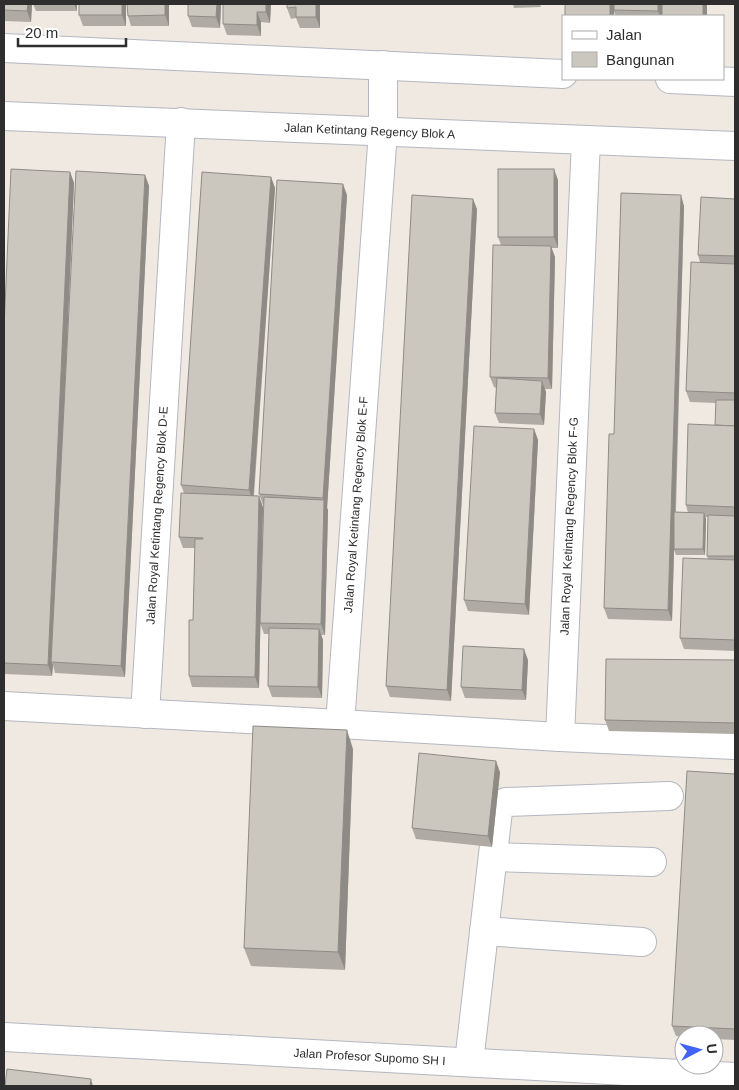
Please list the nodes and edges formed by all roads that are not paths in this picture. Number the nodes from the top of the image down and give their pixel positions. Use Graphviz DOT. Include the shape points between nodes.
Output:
graph roads {
  1 [pos="4,48"];
  2 [pos="383,65"];
  3 [pos="562,74"];
  4 [pos="692,80"];
  5 [pos="735,82"];
  6 [pos="4,116"];
  7 [pos="181,122"];
  8 [pos="383,131"];
  9 [pos="586,140"];
  10 [pos="735,146"];
  11 [pos="4,706"];
  12 [pos="146,714"];
  13 [pos="340,724"];
  14 [pos="560,737"];
  15 [pos="735,745"];
  16 [pos="669,796"];
  17 [pos="492,857"];
  18 [pos="652,862"];
  19 [pos="484,931"];
  20 [pos="642,942"];
  21 [pos="4,1037"];
  22 [pos="469,1062"];
  23 [pos="735,1077"];
  1 -- 2 [label="street"];
  2 -- 3 [label="street"];
  2 -- 8 [label="street, Jalan Royal Ketintang Regency Blok E-F"];
  4 -- 5 [label="street"];
  6 -- 7 [label="street, Jalan Ketintang Regency Blok A"];
  7 -- 8 [label="street, Jalan Ketintang Regency Blok A"];
  7 -- 12 [label="street, Jalan Royal Ketintang Regency Blok D-E"];
  8 -- 9 [label="street, Jalan Ketintang Regency Blok A"];
  8 -- 13 [label="street, Jalan Royal Ketintang Regency Blok E-F"];
  9 -- 10 [label="street, Jalan Ketintang Regency Blok A"];
  9 -- 14 [label="street, Jalan Royal Ketintang Regency Blok F-G"];
  11 -- 12 [label="street"];
  12 -- 13 [label="street"];
  13 -- 14 [label="street"];
  14 -- 15 [label="street"];
  16 -- 17 [label="street" via="506,802 498,811"];
  17 -- 18 [label="street"];
  17 -- 19 [label="street"];
  19 -- 20 [label="street"];
  19 -- 22 [label="street"];
  21 -- 22 [label="street, Jalan Profesor Supomo SH I"];
  22 -- 23 [label="street, Jalan Profesor Supomo SH I"];
}
